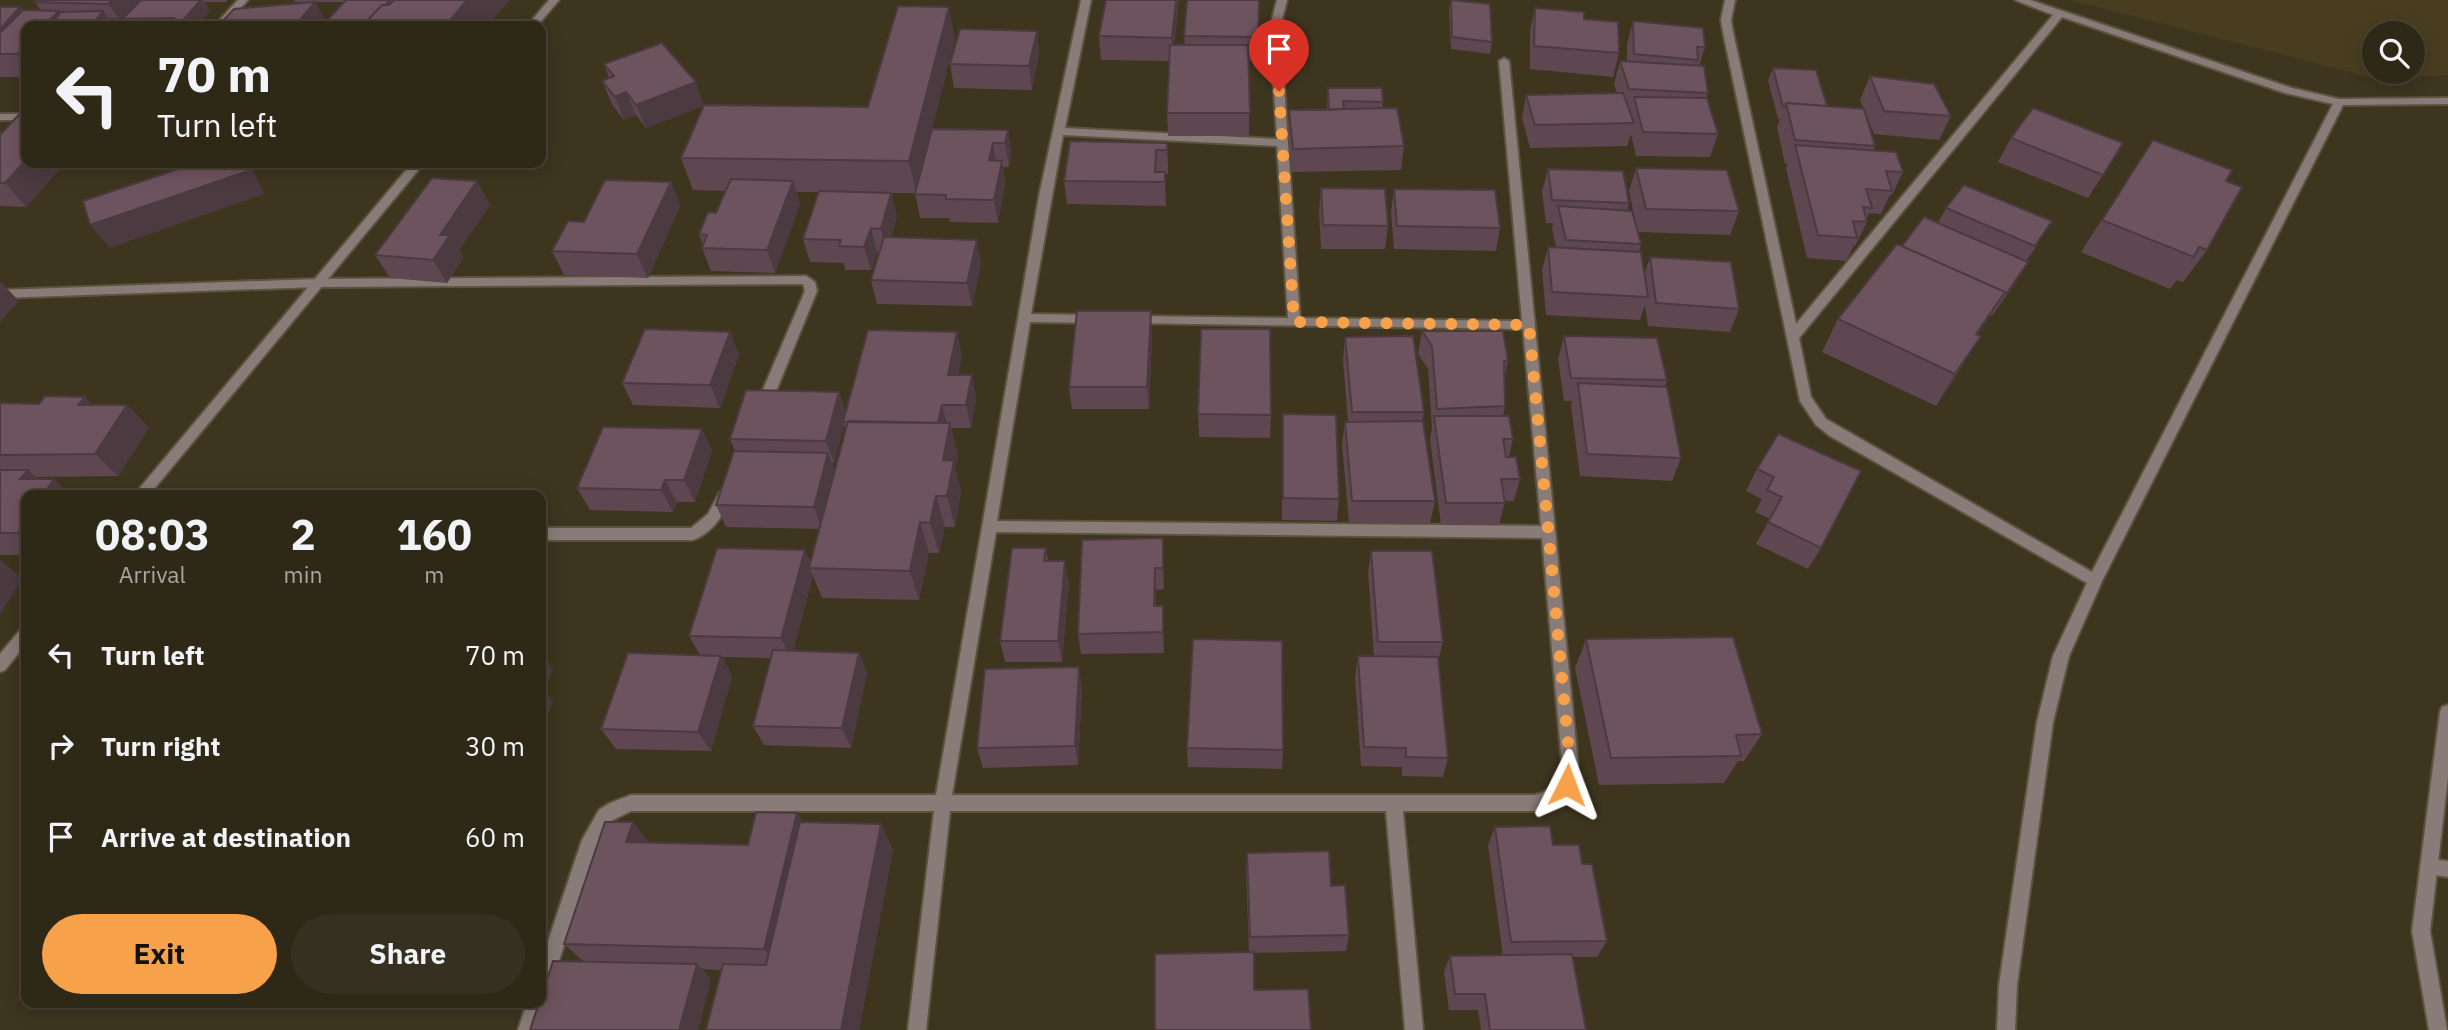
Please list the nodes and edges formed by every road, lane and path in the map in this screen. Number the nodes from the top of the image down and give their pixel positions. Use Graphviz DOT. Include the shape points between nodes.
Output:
graph roads {
  1 [pos="243,0"];
  2 [pos="554,0"];
  3 [pos="1087,0"];
  4 [pos="1282,0"];
  5 [pos="1730,0"];
  6 [pos="2020,0"];
  7 [pos="2060,13"];
  8 [pos="224,21"];
  9 [pos="536,21"];
  10 [pos="1504,61"];
  11 [pos="2448,101"];
  12 [pos="2339,102"];
  13 [pos="0,117"];
  14 [pos="21,117"];
  15 [pos="1059,131"];
  16 [pos="1283,142"];
  17 [pos="414,168"];
  18 [pos="317,283"];
  19 [pos="0,294"];
  20 [pos="1025,318"];
  21 [pos="1294,322"];
  22 [pos="1529,325"];
  23 [pos="1792,337"];
  24 [pos="759,415"];
  25 [pos="733,477"];
  26 [pos="145,490"];
  27 [pos="989,526"];
  28 [pos="1549,532"];
  29 [pos="546,534"];
  30 [pos="2095,581"];
  31 [pos="21,639"];
  32 [pos="0,665"];
  33 [pos="2448,712"];
  34 [pos="943,802"];
  35 [pos="1394,803"];
  36 [pos="2428,867"];
  37 [pos="2448,869"];
  38 [pos="546,973"];
  39 [pos="534,1008"];
  40 [pos="527,1030"];
  41 [pos="916,1030"];
  42 [pos="1414,1030"];
  43 [pos="2006,1030"];
  44 [pos="2438,1030"];
  1 -- 8 [label="street"];
  2 -- 9 [label="street"];
  3 -- 15 [label="street"];
  4 -- 16 [label="street" via="1275,27"];
  5 -- 23 [label="street" via="1728,32"];
  6 -- 7 [label="street"];
  7 -- 12 [label="street" via="2289,91"];
  7 -- 23 [label="street"];
  10 -- 22 [label="street"];
  11 -- 12 [label="street"];
  12 -- 30 [label="street"];
  13 -- 14 [label="street"];
  15 -- 16 [label="street"];
  15 -- 20 [label="street"];
  16 -- 21 [label="street"];
  17 -- 18 [label="street"];
  18 -- 19 [label="street"];
  18 -- 24 [label="street" via="806,280 811,291"];
  18 -- 26 [label="street"];
  20 -- 21 [label="street"];
  20 -- 27 [label="street"];
  21 -- 22 [label="street"];
  22 -- 28 [label="street"];
  23 -- 30 [label="street" via="1805,398 1821,422"];
  25 -- 29 [label="street" via="717,514 694,534"];
  27 -- 28 [label="street"];
  27 -- 34 [label="street"];
  28 -- 35 [label="street" via="1570,764 1567,785 1554,797 1535,803"];
  30 -- 43 [label="street" via="2061,656 2045,722 2008,985"];
  31 -- 32 [label="street"];
  33 -- 36 [label="street"];
  34 -- 35 [label="street"];
  34 -- 38 [label="street" via="631,803 613,808 590,841"];
  34 -- 41 [label="street"];
  35 -- 42 [label="street"];
  36 -- 37 [label="street"];
  36 -- 44 [label="street" via="2421,931"];
  39 -- 40 [label="street"];
}
